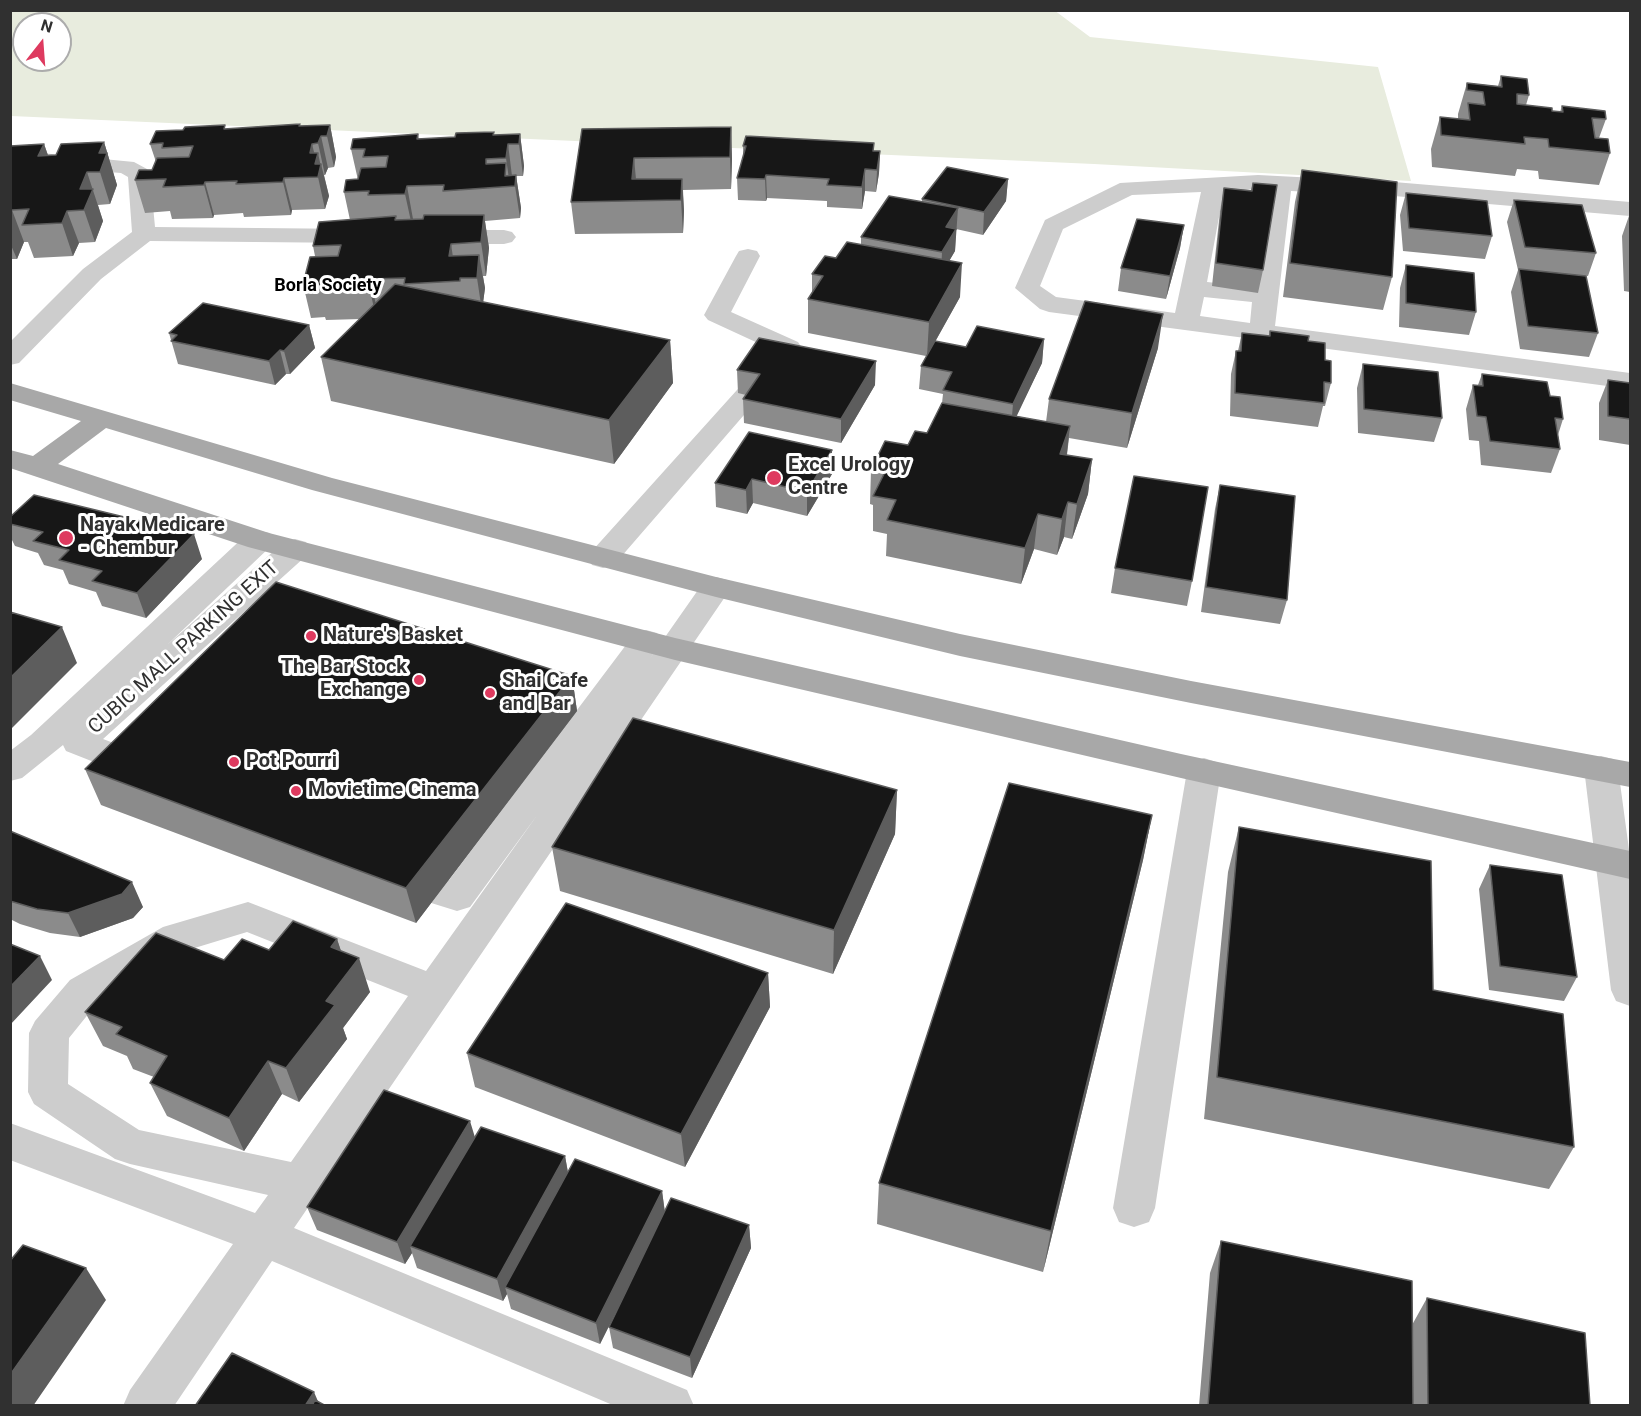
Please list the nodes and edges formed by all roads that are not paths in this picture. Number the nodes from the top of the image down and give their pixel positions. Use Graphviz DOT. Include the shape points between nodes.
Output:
graph roads {
  1 [pos="10,157"];
  2 [pos="1212,194"];
  3 [pos="1264,200"];
  4 [pos="1630,209"];
  5 [pos="144,234"];
  6 [pos="376,236"];
  7 [pos="423,236"];
  8 [pos="504,237"];
  9 [pos="748,256"];
  10 [pos="1193,288"];
  11 [pos="1265,296"];
  12 [pos="1186,323"];
  13 [pos="1261,333"];
  14 [pos="10,357"];
  15 [pos="1630,381"];
  16 [pos="10,391"];
  17 [pos="102,418"];
  18 [pos="24,462"];
  19 [pos="259,540"];
  20 [pos="295,549"];
  21 [pos="603,558"];
  22 [pos="716,587"];
  23 [pos="661,645"];
  24 [pos="10,769"];
  25 [pos="150,771"];
  26 [pos="1204,771"];
  27 [pos="1616,771"];
  28 [pos="1622,864"];
  29 [pos="425,886"];
  30 [pos="434,990"];
  31 [pos="1630,990"];
  32 [pos="10,1142"];
  33 [pos="300,1182"];
  34 [pos="1134,1208"];
  35 [pos="263,1236"];
  36 [pos="146,1406"];
  37 [pos="671,1406"];
  1 -- 5 [label="street" via="126,167 139,174"];
  2 -- 3 [label="street"];
  2 -- 3 [label="street"];
  2 -- 10 [label="street"];
  2 -- 12 [label="street" via="1128,188 1053,225 1027,288 1049,304"];
  3 -- 4 [label="street" via="1394,189"];
  3 -- 11 [label="street"];
  5 -- 6 [label="street"];
  5 -- 14 [label="street" via="92,274"];
  7 -- 8 [label="street"];
  9 -- 21 [label="street" via="717,315 789,348"];
  10 -- 11 [label="street"];
  10 -- 12 [label="street"];
  11 -- 13 [label="street"];
  12 -- 13 [label="street"];
  13 -- 15 [label="street"];
  16 -- 17 [label="main road"];
  17 -- 18 [label="main road"];
  17 -- 21 [label="main road" via="322,484"];
  18 -- 19 [label="main road"];
  19 -- 20 [label="main road"];
  19 -- 24 [label="street" via="43,744"];
  20 -- 23 [label="main road"];
  20 -- 25 [label="street, CUBIC MALL PARKING EXIT" via="78,742"];
  21 -- 22 [label="main road"];
  22 -- 23 [label="street"];
  22 -- 27 [label="main road" via="1110,676"];
  23 -- 26 [label="main road"];
  23 -- 29 [label="street" via="458,897"];
  23 -- 30 [label="street" via="637,699"];
  26 -- 28 [label="main road"];
  26 -- 34 [label="street"];
  27 -- 28 [label="street"];
  28 -- 31 [label="street"];
  30 -- 33 [label="street"];
  30 -- 33 [label="street" via="248,917 176,938 84,991 49,1033 48,1092 130,1146"];
  32 -- 35 [label="street"];
  33 -- 35 [label="street"];
  35 -- 36 [label="street"];
  35 -- 37 [label="street"];
}
